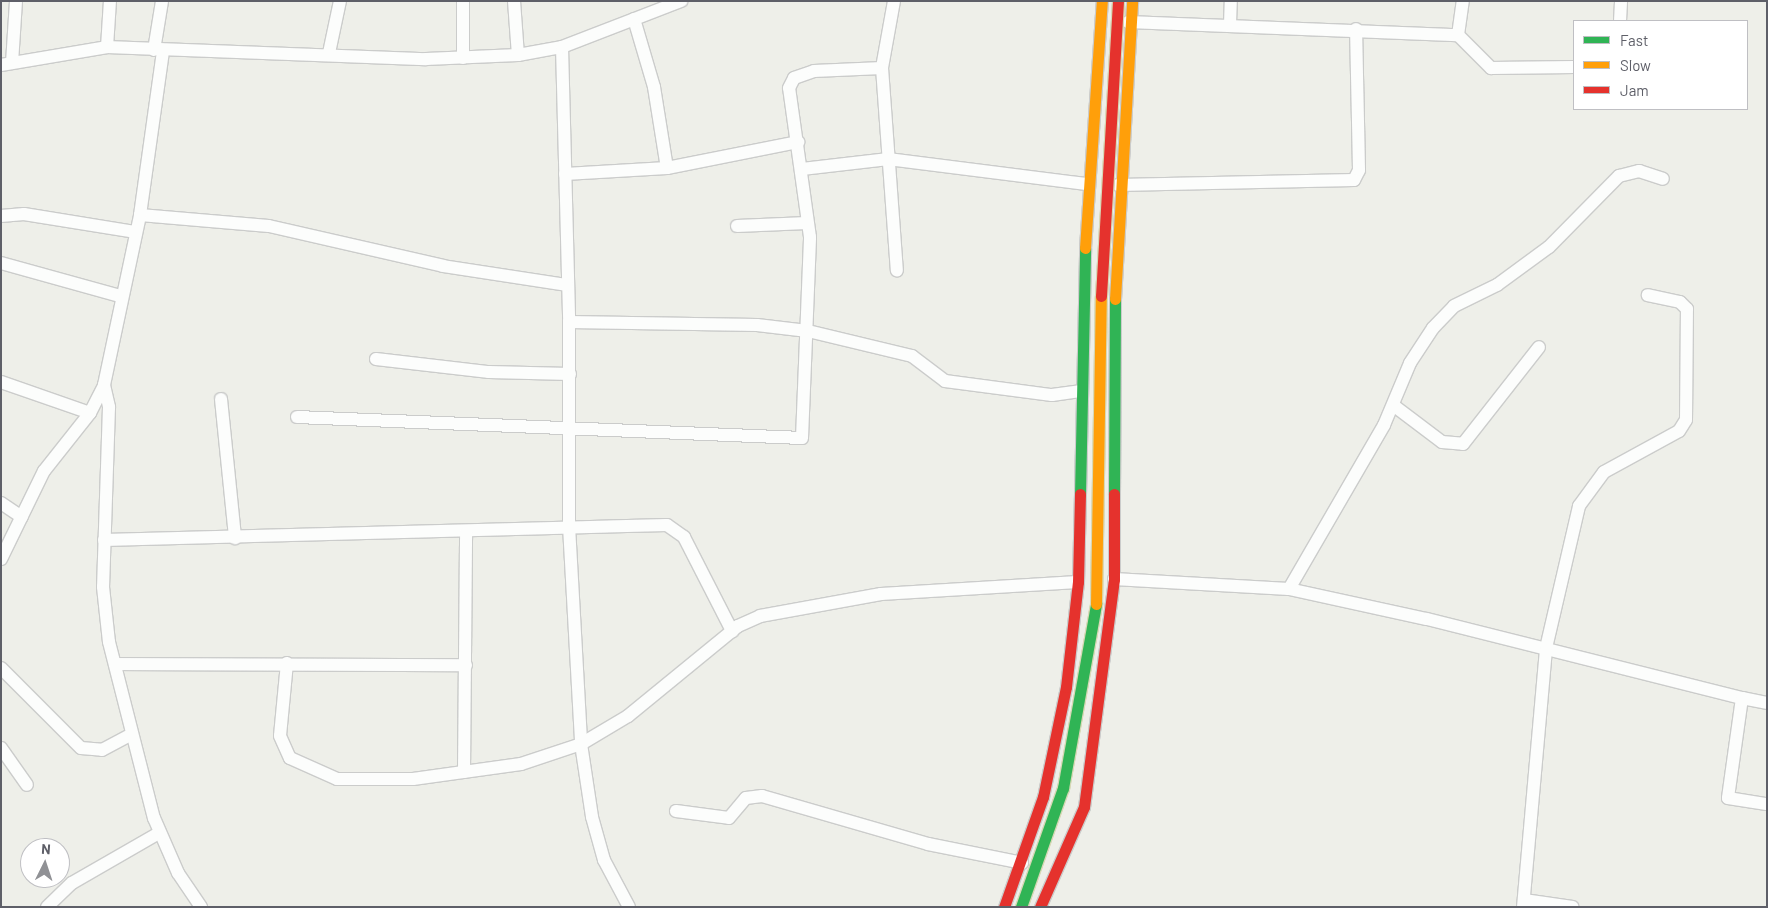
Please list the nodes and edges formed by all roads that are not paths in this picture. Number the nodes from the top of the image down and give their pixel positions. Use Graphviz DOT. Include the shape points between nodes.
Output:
graph roads {
  1 [pos="16,1"];
  2 [pos="110,1"];
  3 [pos="162,1"];
  4 [pos="340,1"];
  5 [pos="463,1"];
  6 [pos="514,1"];
  7 [pos="894,1"];
  8 [pos="1102,1"];
  9 [pos="1118,1"];
  10 [pos="1132,1"];
  11 [pos="1231,1"];
  12 [pos="1462,1"];
  13 [pos="1621,1"];
  14 [pos="674,3"];
  15 [pos="634,19"];
  16 [pos="1620,20"];
  17 [pos="1128,22"];
  18 [pos="1230,24"];
  19 [pos="1356,29"];
  20 [pos="1458,35"];
  21 [pos="107,47"];
  22 [pos="562,47"];
  23 [pos="158,50"];
  24 [pos="329,53"];
  25 [pos="518,55"];
  26 [pos="463,58"];
  27 [pos="7,64"];
  28 [pos="1573,67"];
  29 [pos="882,68"];
  30 [pos="798,142"];
  31 [pos="888,159"];
  32 [pos="667,168"];
  33 [pos="802,169"];
  34 [pos="565,174"];
  35 [pos="1663,179"];
  36 [pos="1086,184"];
  37 [pos="1118,185"];
  38 [pos="140,215"];
  39 [pos="1,216"];
  40 [pos="807,223"];
  41 [pos="737,226"];
  42 [pos="135,232"];
  43 [pos="1,263"];
  44 [pos="897,270"];
  45 [pos="567,285"];
  46 [pos="1648,295"];
  47 [pos="120,296"];
  48 [pos="569,322"];
  49 [pos="808,331"];
  50 [pos="1540,347"];
  51 [pos="376,358"];
  52 [pos="570,374"];
  53 [pos="1,382"];
  54 [pos="104,385"];
  55 [pos="1082,391"];
  56 [pos="221,399"];
  57 [pos="1393,405"];
  58 [pos="90,412"];
  59 [pos="297,417"];
  60 [pos="570,427"];
  61 [pos="1,503"];
  62 [pos="22,517"];
  63 [pos="569,526"];
  64 [pos="466,533"];
  65 [pos="235,538"];
  66 [pos="104,540"];
  67 [pos="1,558"];
  68 [pos="1114,579"];
  69 [pos="1078,582"];
  70 [pos="1289,589"];
  71 [pos="732,631"];
  72 [pos="1546,648"];
  73 [pos="286,663"];
  74 [pos="115,664"];
  75 [pos="466,665"];
  76 [pos="1,668"];
  77 [pos="1742,698"];
  78 [pos="1767,702"];
  79 [pos="132,734"];
  80 [pos="581,744"];
  81 [pos="1,748"];
  82 [pos="464,772"];
  83 [pos="1048,774"];
  84 [pos="1088,781"];
  85 [pos="27,785"];
  86 [pos="1767,804"];
  87 [pos="676,811"];
  88 [pos="159,833"];
  89 [pos="1022,863"];
  90 [pos="1523,904"];
  91 [pos="48,907"];
  92 [pos="201,907"];
  93 [pos="629,907"];
  94 [pos="1004,907"];
  95 [pos="1021,907"];
  96 [pos="1040,907"];
  97 [pos="1573,907"];
  1 -- 27 [label="street"];
  2 -- 21 [label="street"];
  3 -- 23 [label="street"];
  4 -- 24 [label="street"];
  5 -- 26 [label="street"];
  6 -- 25 [label="street"];
  7 -- 29 [label="street"];
  8 -- 36 [label="street"];
  9 -- 95 [label="street, bridge" via="1108,98 1102,235 1096,603 1064,788"];
  10 -- 17 [label="street"];
  11 -- 18 [label="street"];
  12 -- 20 [label="street"];
  13 -- 16 [label="street"];
  14 -- 15 [label="street"];
  15 -- 22 [label="street"];
  15 -- 32 [label="street" via="654,87"];
  17 -- 18 [label="street"];
  17 -- 37 [label="street"];
  18 -- 19 [label="street"];
  19 -- 20 [label="street"];
  19 -- 37 [label="street" via="1359,170 1354,180"];
  20 -- 28 [label="street" via="1491,68"];
  21 -- 23 [label="street"];
  21 -- 27 [label="street"];
  22 -- 25 [label="street"];
  22 -- 34 [label="street"];
  23 -- 24 [label="street"];
  23 -- 38 [label="street"];
  24 -- 26 [label="street"];
  25 -- 26 [label="street"];
  29 -- 30 [label="street" via="832,68 794,78 789,93"];
  29 -- 31 [label="street"];
  30 -- 32 [label="street"];
  30 -- 33 [label="street"];
  31 -- 33 [label="street"];
  31 -- 36 [label="street"];
  31 -- 44 [label="street"];
  32 -- 34 [label="street"];
  33 -- 40 [label="street"];
  34 -- 45 [label="street"];
  35 -- 57 [label="street" via="1639,171 1619,176 1549,247 1497,285 1454,306 1420,346"];
  36 -- 55 [label="street"];
  37 -- 68 [label="street" via="1111,413"];
  38 -- 42 [label="street"];
  38 -- 45 [label="street" via="269,226 443,266"];
  39 -- 42 [label="street" via="24,214"];
  40 -- 41 [label="street"];
  40 -- 49 [label="street"];
  42 -- 47 [label="street"];
  43 -- 47 [label="street"];
  45 -- 48 [label="street"];
  46 -- 72 [label="street" via="1680,302 1687,309 1686,420 1679,431 1604,472 1585,494 1573,524"];
  47 -- 54 [label="street"];
  48 -- 49 [label="street" via="749,324"];
  48 -- 52 [label="street"];
  49 -- 55 [label="street" via="912,356 945,381 1062,396"];
  49 -- 60 [label="street" via="803,433 798,439"];
  50 -- 57 [label="street" via="1463,444 1442,442"];
  51 -- 52 [label="street" via="489,372"];
  52 -- 60 [label="street"];
  53 -- 58 [label="street"];
  54 -- 58 [label="street"];
  54 -- 66 [label="street" via="109,407"];
  55 -- 69 [label="street"];
  56 -- 65 [label="street"];
  57 -- 70 [label="street"];
  58 -- 62 [label="street" via="58,449"];
  59 -- 60 [label="street"];
  60 -- 63 [label="street"];
  61 -- 62 [label="street"];
  62 -- 67 [label="street"];
  63 -- 64 [label="street"];
  63 -- 71 [label="street" via="675,528"];
  63 -- 80 [label="street"];
  64 -- 65 [label="street"];
  64 -- 75 [label="street"];
  65 -- 66 [label="street"];
  66 -- 74 [label="street" via="105,615"];
  68 -- 70 [label="street"];
  68 -- 84 [label="street"];
  69 -- 71 [label="street" via="852,598 777,610"];
  69 -- 83 [label="street" via="1066,687"];
  70 -- 72 [label="street"];
  71 -- 80 [label="street" via="628,716"];
  72 -- 77 [label="street"];
  72 -- 90 [label="street"];
  73 -- 74 [label="street"];
  73 -- 75 [label="street"];
  73 -- 82 [label="street" via="280,736 290,758 299,764 337,779 359,782"];
  74 -- 79 [label="street"];
  75 -- 82 [label="street"];
  76 -- 79 [label="street" via="81,748 102,750"];
  77 -- 78 [label="street"];
  77 -- 86 [label="street" via="1728,798"];
  79 -- 88 [label="street"];
  80 -- 82 [label="street" via="537,760"];
  80 -- 93 [label="street" via="592,817 604,860"];
  81 -- 85 [label="street"];
  83 -- 84 [label="street"];
  83 -- 89 [label="street"];
  84 -- 96 [label="street" via="1084,807"];
  87 -- 89 [label="street" via="729,818 746,798 762,796 928,844"];
  88 -- 91 [label="street" via="72,883"];
  88 -- 92 [label="street"];
  89 -- 94 [label="street"];
  90 -- 97 [label="street"];
}
